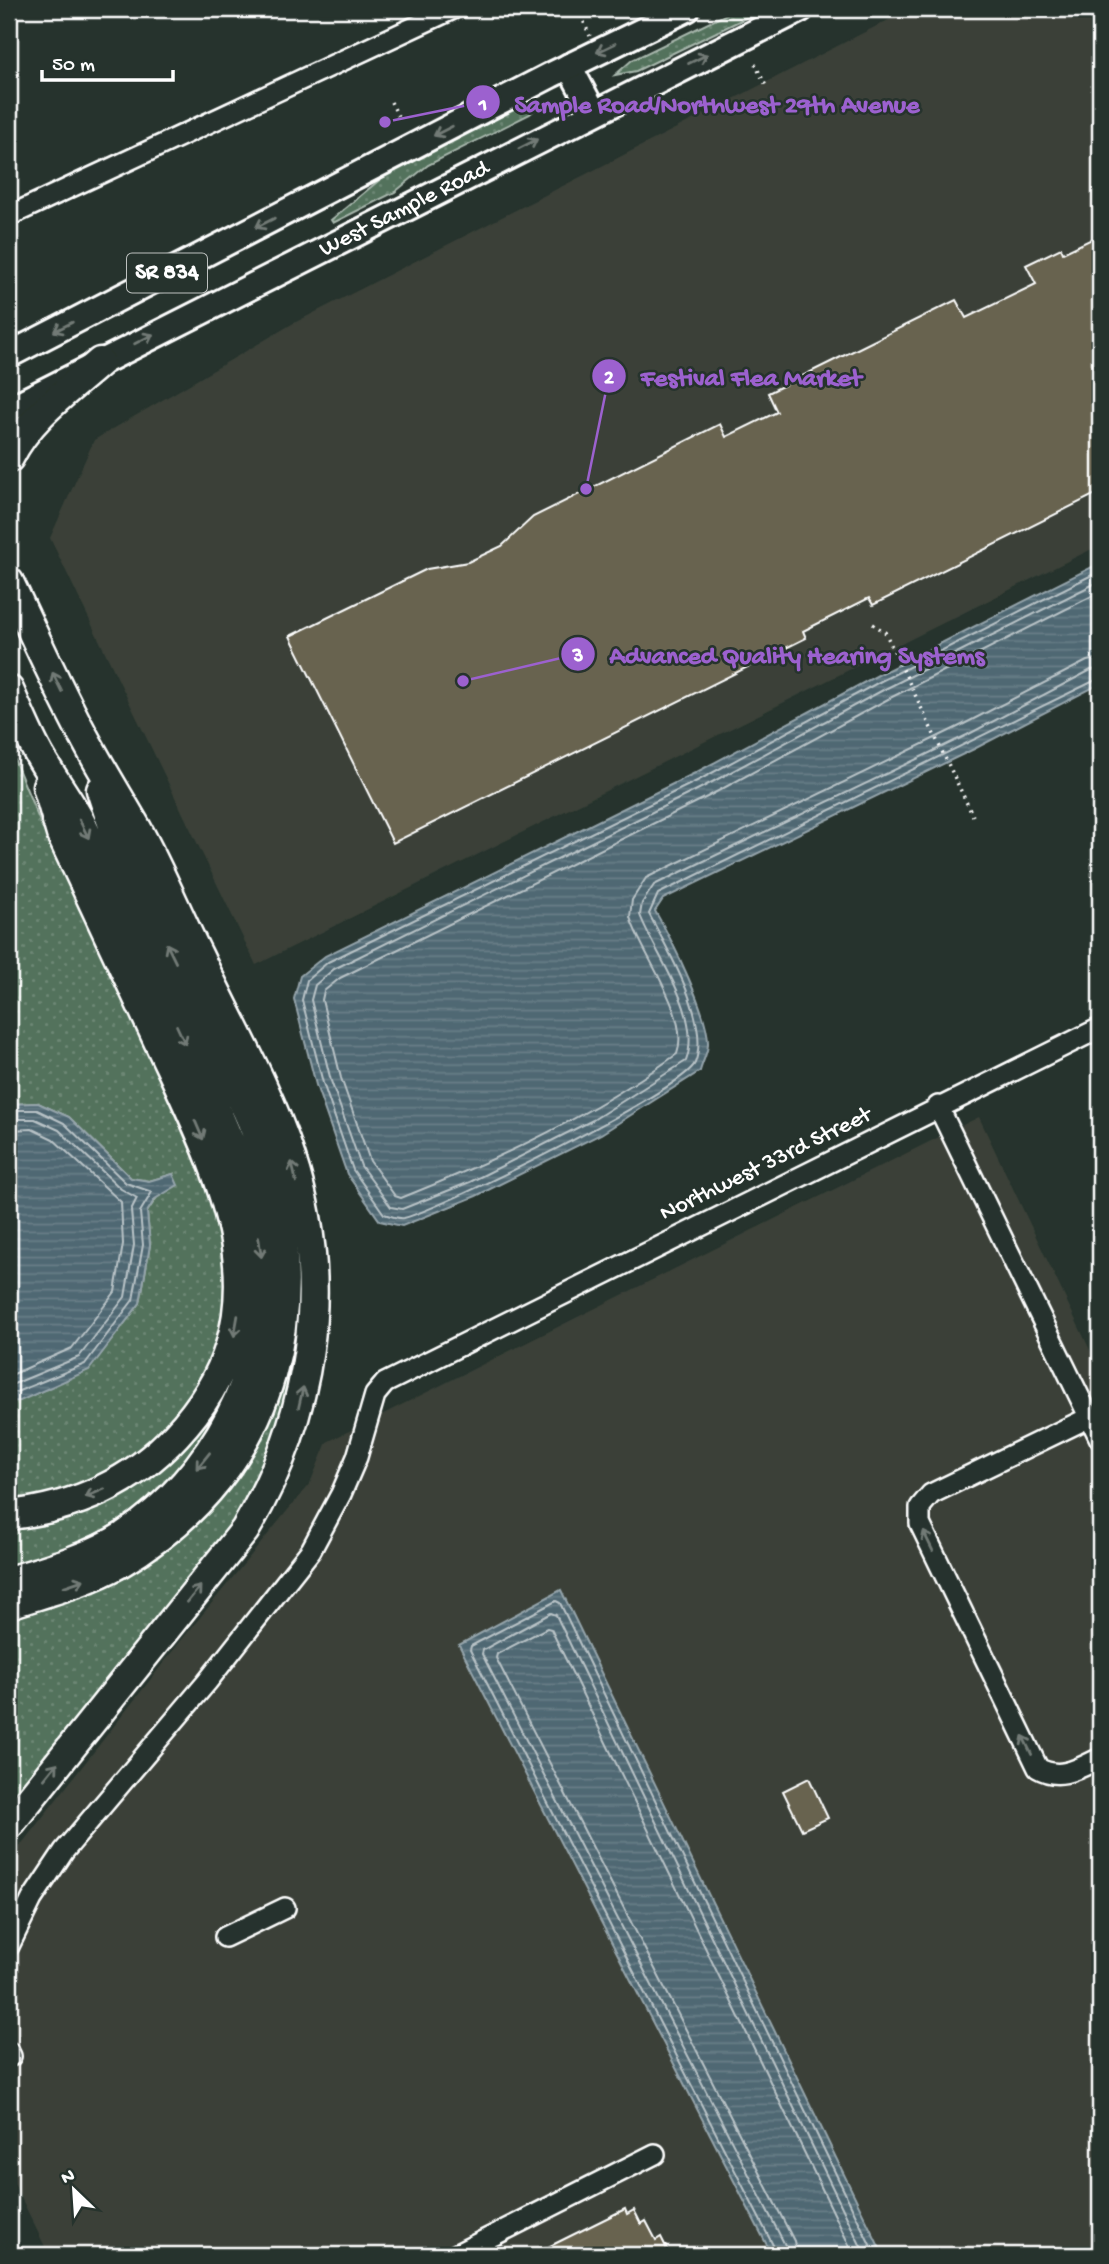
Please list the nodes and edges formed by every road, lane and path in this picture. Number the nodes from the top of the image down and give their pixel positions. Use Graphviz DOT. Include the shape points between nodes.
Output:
graph roads {
  1 [pos="453,9"];
  2 [pos="578,9"];
  3 [pos="687,9"];
  4 [pos="801,9"];
  5 [pos="590,36"];
  6 [pos="755,64"];
  7 [pos="569,66"];
  8 [pos="766,86"];
  9 [pos="391,103"];
  10 [pos="593,111"];
  11 [pos="398,116"];
  12 [pos="9,216"];
  13 [pos="9,355"];
  14 [pos="100,362"];
  15 [pos="9,409"];
  16 [pos="9,458"];
  17 [pos="9,582"];
  18 [pos="873,624"];
  19 [pos="9,690"];
  20 [pos="87,743"];
  21 [pos="36,750"];
  22 [pos="973,816"];
  23 [pos="1100,1028"];
  24 [pos="938,1106"];
  25 [pos="1090,1417"];
  26 [pos="1100,1439"];
  27 [pos="9,1515"];
  28 [pos="9,1581"];
  29 [pos="9,1604"];
  30 [pos="1100,1758"];
  31 [pos="9,1825"];
  32 [pos="285,1908"];
  33 [pos="225,1937"];
  34 [pos="9,1946"];
  35 [pos="655,2154"];
  36 [pos="455,2255"];
  1 -- 12 [label="street"];
  2 -- 5 [label="path"];
  3 -- 7 [label="main road, West Sample Road / SR 834, one-way"];
  10 -- 4 [label="main road, West Sample Road / SR 834, one-way"];
  6 -- 8 [label="path"];
  7 -- 10 [label="main road"];
  7 -- 13 [label="main road, West Sample Road / SR 834, one-way"];
  9 -- 11 [label="path"];
  14 -- 10 [label="main road, West Sample Road / SR 834, one-way"];
  14 -- 15 [label="main road, West Sample Road / SR 834"];
  14 -- 16 [label="highway" via="36,420"];
  20 -- 17 [label="highway, one-way"];
  18 -- 22 [label="path" via="885,632"];
  19 -- 21 [label="highway"];
  29 -- 20 [label="highway, one-way" via="116,1565 152,1542 205,1492 232,1459 267,1391 284,1300 281,1225 253,1125 116,840"];
  31 -- 20 [label="highway, one-way" via="245,1530 275,1477 293,1428 310,1348 312,1289 307,1235 282,1133 137,829"];
  21 -- 27 [label="highway, one-way" via="61,834 223,1187 240,1257 240,1300 236,1334 224,1366 184,1427 160,1452 97,1494"];
  21 -- 28 [label="highway, one-way" via="82,824 237,1157 257,1226 263,1296 258,1334 240,1396 209,1453 184,1484 123,1536 82,1558"];
  23 -- 24 [label="street, Northwest 33rd Street"];
  24 -- 25 [label="street"];
  24 -- 34 [label="street, Northwest 33rd Street" via="385,1383 376,1395 357,1457 311,1550 64,1851 32,1899"];
  25 -- 26 [label="street"];
  30 -- 25 [label="street, one-way" via="1069,1773 1051,1775 1038,1768 920,1524 920,1507 931,1494"];
  32 -- 33 [label="street"];
  35 -- 36 [label="street"];
}
